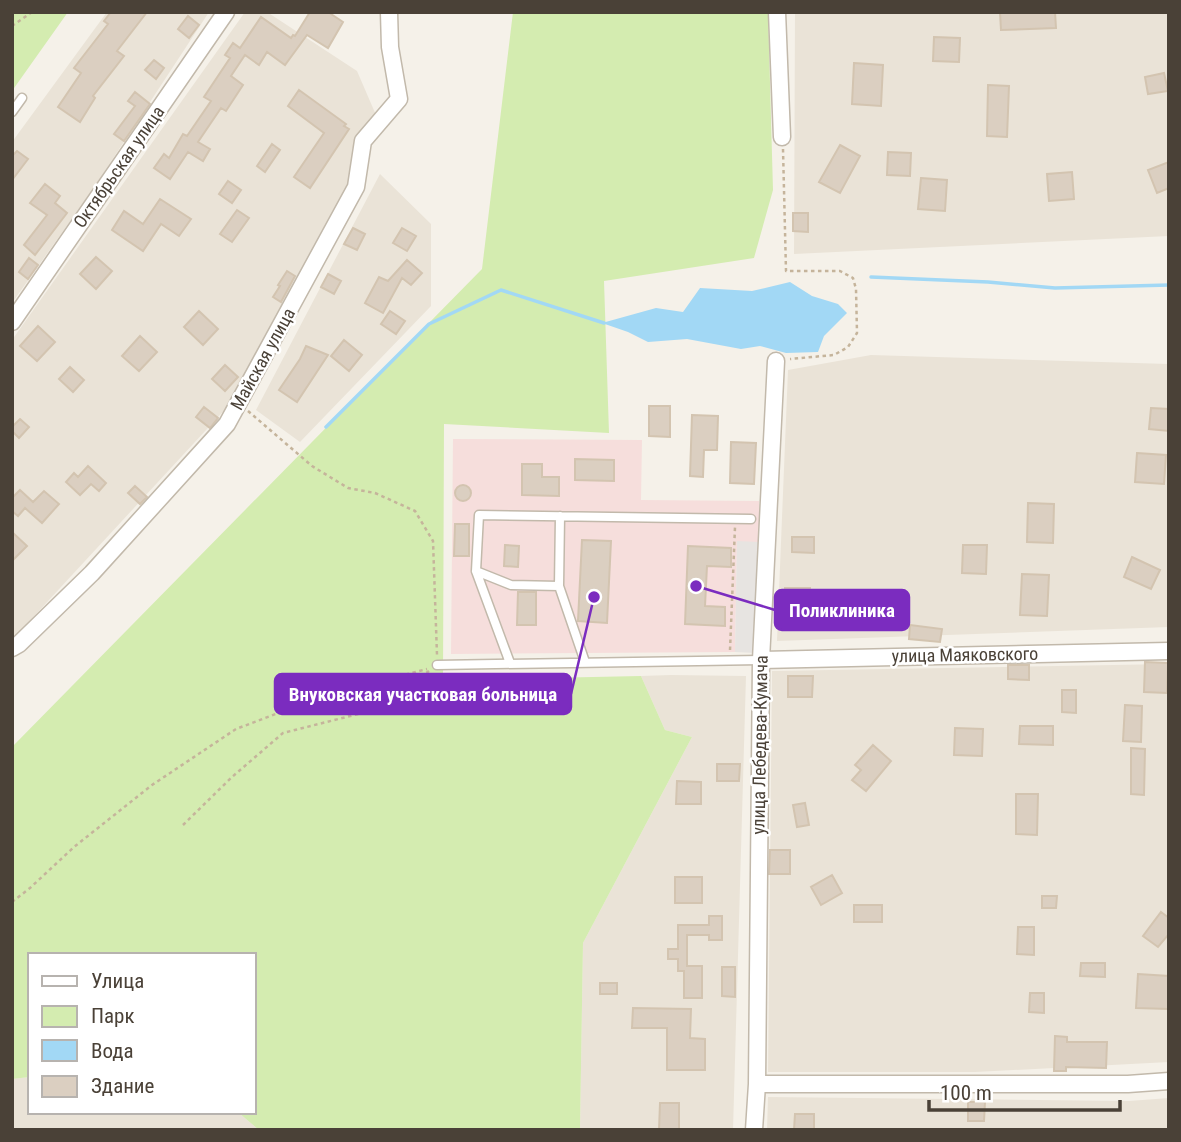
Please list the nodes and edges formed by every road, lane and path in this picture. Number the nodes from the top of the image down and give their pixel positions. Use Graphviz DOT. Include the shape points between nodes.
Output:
graph roads {
  1 [pos="32,12"];
  2 [pos="226,12"];
  3 [pos="389,12"];
  4 [pos="777,12"];
  5 [pos="12,26"];
  6 [pos="22,98"];
  7 [pos="12,112"];
  8 [pos="782,136"];
  9 [pos="12,322"];
  10 [pos="776,361"];
  11 [pos="239,403"];
  12 [pos="560,516"];
  13 [pos="735,519"];
  14 [pos="751,519"];
  15 [pos="476,571"];
  16 [pos="559,586"];
  17 [pos="12,648"];
  18 [pos="1169,651"];
  19 [pos="729,660"];
  20 [pos="761,660"];
  21 [pos="585,662"];
  22 [pos="510,663"];
  23 [pos="437,666"];
  24 [pos="183,825"];
  25 [pos="12,902"];
  26 [pos="1169,1081"];
  27 [pos="757,1084"];
  28 [pos="754,1130"];
  1 -- 5 [label="path"];
  2 -- 9 [label="street, Октябрьская улица"];
  3 -- 11 [label="street, Майская улица" via="399,99 363,141 356,187"];
  4 -- 8 [label="street"];
  6 -- 7 [label="lane"];
  8 -- 10 [label="path" via="786,271 840,271 853,278 857,333 848,347 834,355"];
  10 -- 20 [label="street, улица Лебедева-Кумача"];
  11 -- 17 [label="street, Майская улица" via="227,424 92,573"];
  11 -- 23 [label="path" via="312,466 348,488 415,510 433,541"];
  12 -- 13 [label="lane"];
  12 -- 15 [label="lane" via="479,515"];
  12 -- 16 [label="lane"];
  13 -- 14 [label="lane"];
  13 -- 19 [label="path"];
  15 -- 16 [label="lane" via="511,585"];
  15 -- 22 [label="lane"];
  16 -- 21 [label="lane"];
  18 -- 20 [label="street, улица Маяковского"];
  19 -- 20 [label="lane"];
  19 -- 21 [label="lane"];
  20 -- 27 [label="street, улица Лебедева-Кумача"];
  21 -- 22 [label="lane"];
  22 -- 23 [label="lane"];
  23 -- 24 [label="path" via="374,710 284,733"];
  23 -- 25 [label="path" via="236,729 152,785"];
  26 -- 27 [label="street"];
  27 -- 28 [label="street, улица Лебедева-Кумача"];
}
